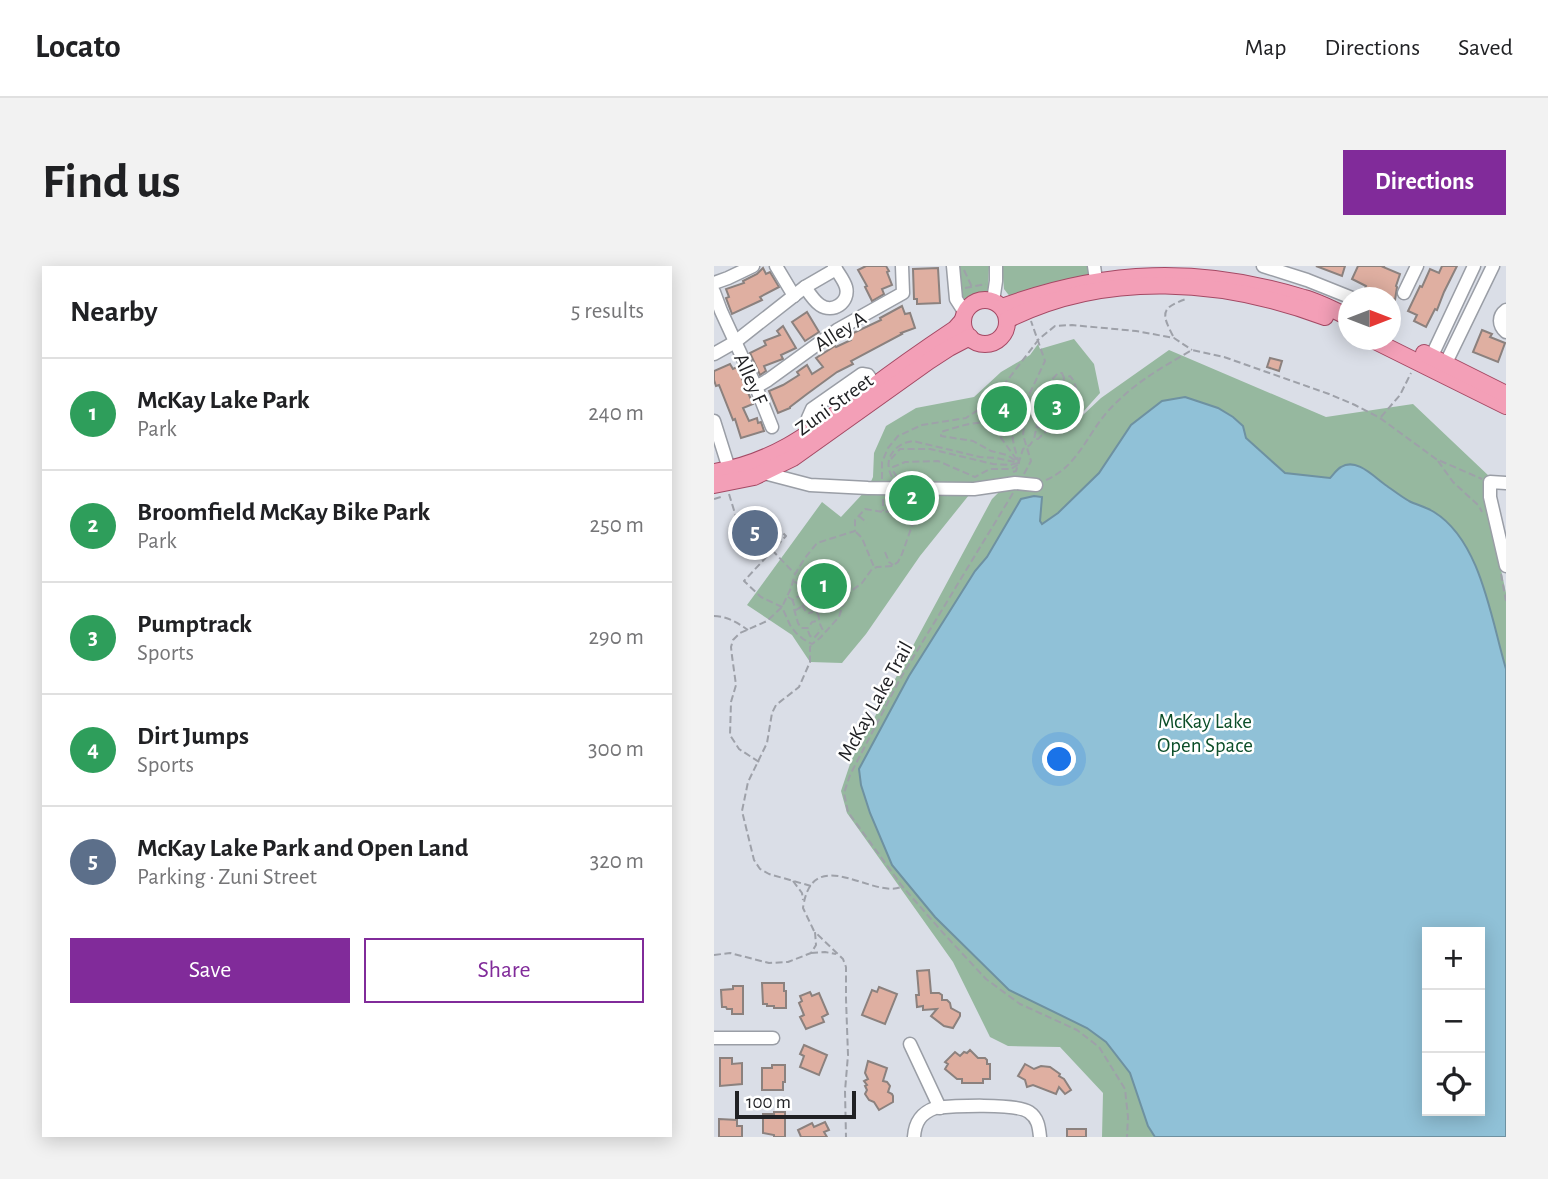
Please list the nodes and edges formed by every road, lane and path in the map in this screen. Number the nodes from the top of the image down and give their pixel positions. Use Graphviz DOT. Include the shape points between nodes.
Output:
graph roads {
  1 [pos="753,266"];
  2 [pos="776,266"];
  3 [pos="902,266"];
  4 [pos="953,266"];
  5 [pos="963,266"];
  6 [pos="996,266"];
  7 [pos="1256,266"];
  8 [pos="1263,266"];
  9 [pos="1417,266"];
  10 [pos="1474,266"];
  11 [pos="1493,266"];
  12 [pos="835,267"];
  13 [pos="1095,273"];
  14 [pos="991,282"];
  15 [pos="714,283"];
  16 [pos="1253,284"];
  17 [pos="805,287"];
  18 [pos="972,287"];
  19 [pos="960,289"];
  20 [pos="714,292"];
  21 [pos="1338,292"];
  22 [pos="1404,293"];
  23 [pos="1187,295"];
  24 [pos="794,296"];
  25 [pos="838,307"];
  26 [pos="1001,309"];
  27 [pos="1506,310"];
  28 [pos="1338,312"];
  29 [pos="964,316"];
  30 [pos="1030,320"];
  31 [pos="1338,323"];
  32 [pos="847,324"];
  33 [pos="1506,332"];
  34 [pos="970,337"];
  35 [pos="1174,338"];
  36 [pos="1039,340"];
  37 [pos="735,342"];
  38 [pos="1401,343"];
  39 [pos="1192,350"];
  40 [pos="1398,350"];
  41 [pos="714,354"];
  42 [pos="1436,365"];
  43 [pos="1408,368"];
  44 [pos="1064,378"];
  45 [pos="1062,384"];
  46 [pos="756,387"];
  47 [pos="1058,393"];
  48 [pos="1065,394"];
  49 [pos="1506,394"];
  50 [pos="1042,397"];
  51 [pos="1053,401"];
  52 [pos="1506,406"];
  53 [pos="1072,407"];
  54 [pos="1380,418"];
  55 [pos="714,421"];
  56 [pos="991,424"];
  57 [pos="772,428"];
  58 [pos="1035,429"];
  59 [pos="1034,439"];
  60 [pos="1027,447"];
  61 [pos="1436,458"];
  62 [pos="890,460"];
  63 [pos="1020,463"];
  64 [pos="764,472"];
  65 [pos="725,474"];
  66 [pos="1011,478"];
  67 [pos="1490,482"];
  68 [pos="1506,483"];
  69 [pos="714,485"];
  70 [pos="1036,485"];
  71 [pos="883,488"];
  72 [pos="714,499"];
  73 [pos="883,512"];
  74 [pos="858,516"];
  75 [pos="1486,518"];
  76 [pos="743,523"];
  77 [pos="867,523"];
  78 [pos="776,526"];
  79 [pos="855,531"];
  80 [pos="772,550"];
  81 [pos="885,552"];
  82 [pos="893,565"];
  83 [pos="874,568"];
  84 [pos="1503,568"];
  85 [pos="795,574"];
  86 [pos="814,578"];
  87 [pos="793,581"];
  88 [pos="787,597"];
  89 [pos="817,599"];
  90 [pos="793,600"];
  91 [pos="1506,600"];
  92 [pos="803,606"];
  93 [pos="782,607"];
  94 [pos="811,609"];
  95 [pos="796,612"];
  96 [pos="714,616"];
  97 [pos="812,624"];
  98 [pos="798,625"];
  99 [pos="793,629"];
  100 [pos="748,630"];
  101 [pos="822,631"];
  102 [pos="812,643"];
  103 [pos="759,762"];
  104 [pos="793,880"];
  105 [pos="811,886"];
  106 [pos="902,886"];
  107 [pos="804,906"];
  108 [pos="815,932"];
  109 [pos="811,953"];
  110 [pos="837,954"];
  111 [pos="714,955"];
  112 [pos="714,1038"];
  113 [pos="773,1038"];
  114 [pos="910,1044"];
  115 [pos="940,1108"];
  116 [pos="846,1137"];
  117 [pos="914,1137"];
  118 [pos="1040,1137"];
  119 [pos="1127,1137"];
  1 -- 15 [label="street"];
  2 -- 24 [label="street"];
  3 -- 32 [label="street, Alley A" via="903,293"];
  4 -- 29 [label="street" via="956,299"];
  5 -- 18 [label="path"];
  6 -- 26 [label="street"];
  7 -- 16 [label="street"];
  8 -- 21 [label="street"];
  9 -- 22 [label="street"];
  10 -- 42 [label="street"];
  11 -- 42 [label="street"];
  12 -- 17 [label="street"];
  12 -- 25 [label="street" via="846,292"];
  13 -- 16 [label="main road" via="1197,275"];
  13 -- 26 [label="main road"];
  14 -- 18 [label="path"];
  16 -- 28 [label="main road" via="1307,298"];
  17 -- 24 [label="street"];
  17 -- 25 [label="street" via="818,304"];
  18 -- 19 [label="path"];
  20 -- 37 [label="street, Alley F"];
  23 -- 35 [label="path" via="1166,309"];
  24 -- 37 [label="street"];
  25 -- 32 [label="street"];
  26 -- 29 [label="main road" via="987,299 974,303"];
  26 -- 31 [label="main road" via="1035,307 1114,288 1164,286 1218,289 1267,299"];
  26 -- 34 [label="main road" via="1004,333 995,342 982,344"];
  27 -- 33 [label="street" via="1500,320"];
  29 -- 34 [label="main road"];
  29 -- 65 [label="main road, Zuni Street" via="955,329 816,428 772,455"];
  30 -- 36 [label="path, McKay Lake Trail"];
  32 -- 46 [label="street, Alley A"];
  34 -- 64 [label="main road, Zuni Street" via="929,361 809,449"];
  35 -- 36 [label="path" via="1072,325 1055,326"];
  35 -- 39 [label="path"];
  36 -- 60 [label="path, McKay Lake Trail" via="1045,361 1028,397 1023,435"];
  36 -- 71 [label="path" via="993,399 978,410 966,418 922,425 898,436 882,462"];
  37 -- 41 [label="street"];
  37 -- 46 [label="street, Alley F"];
  38 -- 42 [label="main road"];
  39 -- 54 [label="path" via="1329,394"];
  39 -- 70 [label="path" via="1132,387 1106,413 1072,462"];
  40 -- 42 [label="main road"];
  42 -- 49 [label="main road"];
  42 -- 52 [label="main road"];
  43 -- 54 [label="path" via="1407,384"];
  44 -- 45 [label="path"];
  44 -- 50 [label="path" via="1058,373"];
  44 -- 53 [label="path" via="1073,380 1077,400"];
  45 -- 47 [label="path"];
  45 -- 48 [label="path"];
  45 -- 50 [label="path"];
  46 -- 57 [label="street, Alley F"];
  47 -- 48 [label="path"];
  47 -- 50 [label="path"];
  47 -- 51 [label="path"];
  48 -- 53 [label="path"];
  50 -- 58 [label="path"];
  51 -- 58 [label="path"];
  51 -- 58 [label="path" via="1059,402 1057,418"];
  53 -- 59 [label="path"];
  54 -- 61 [label="path"];
  55 -- 65 [label="street"];
  56 -- 63 [label="path"];
  56 -- 63 [label="path" via="990,412 999,400 1009,393 1019,396 1012,427"];
  56 -- 63 [label="path" via="977,422 941,432 941,436 973,441"];
  58 -- 59 [label="path"];
  59 -- 60 [label="path"];
  60 -- 63 [label="path"];
  60 -- 66 [label="path, McKay Lake Trail" via="1031,461 1026,473"];
  61 -- 67 [label="path"];
  61 -- 75 [label="path"];
  62 -- 63 [label="path" via="900,449 913,448 993,464"];
  62 -- 63 [label="path" via="898,445 913,441"];
  62 -- 63 [label="path" via="889,473 898,480 893,467 905,461 938,461 975,477"];
  63 -- 66 [label="path"];
  64 -- 65 [label="main road, Zuni Street"];
  64 -- 71 [label="street" via="810,485"];
  65 -- 69 [label="main road, Zuni Street"];
  66 -- 70 [label="street"];
  66 -- 71 [label="street" via="974,489"];
  66 -- 106 [label="path, McKay Lake Trail" via="1013,494 894,689 844,793 848,812"];
  67 -- 68 [label="street"];
  67 -- 84 [label="street"];
  71 -- 73 [label="path"];
  72 -- 76 [label="path" via="730,494 737,520"];
  73 -- 74 [label="path" via="865,509"];
  73 -- 82 [label="path" via="906,512 913,523"];
  74 -- 77 [label="path"];
  74 -- 79 [label="path"];
  78 -- 80 [label="path" via="786,536"];
  79 -- 83 [label="path"];
  79 -- 85 [label="path" via="817,543"];
  80 -- 85 [label="path"];
  80 -- 93 [label="path" via="744,580 761,597"];
  81 -- 82 [label="path"];
  82 -- 83 [label="path"];
  83 -- 101 [label="path" via="846,595 839,617"];
  84 -- 91 [label="path"];
  85 -- 87 [label="path"];
  86 -- 87 [label="path" via="807,575 811,569 819,576 816,585"];
  87 -- 88 [label="path"];
  88 -- 90 [label="path"];
  88 -- 93 [label="path"];
  89 -- 94 [label="path"];
  90 -- 94 [label="path" via="805,595"];
  90 -- 95 [label="path"];
  92 -- 94 [label="path"];
  92 -- 94 [label="path"];
  92 -- 95 [label="path"];
  93 -- 99 [label="path"];
  93 -- 100 [label="path"];
  94 -- 97 [label="path"];
  95 -- 98 [label="path"];
  96 -- 100 [label="path"];
  97 -- 98 [label="path"];
  97 -- 101 [label="path"];
  97 -- 101 [label="path" via="810,636"];
  98 -- 99 [label="path"];
  99 -- 102 [label="path"];
  100 -- 103 [label="path" via="740,633 731,647 736,685 730,735"];
  101 -- 102 [label="path"];
  102 -- 103 [label="path" via="799,687 772,713"];
  103 -- 104 [label="path" via="748,782 742,811 754,860 769,874"];
  104 -- 105 [label="path"];
  104 -- 107 [label="path" via="802,892"];
  105 -- 106 [label="path" via="824,877 836,876 886,890"];
  105 -- 107 [label="path"];
  106 -- 119 [label="path, McKay Lake Trail" via="986,979 1020,1004 1077,1030 1099,1047 1125,1089"];
  107 -- 108 [label="path"];
  108 -- 109 [label="path"];
  108 -- 110 [label="path"];
  109 -- 110 [label="path"];
  109 -- 111 [label="path" via="769,963 730,953"];
  110 -- 116 [label="path" via="846,967"];
  112 -- 113 [label="street"];
  114 -- 115 [label="street"];
  115 -- 117 [label="street" via="922,1116"];
  115 -- 118 [label="street" via="1016,1107 1034,1117"];
}
